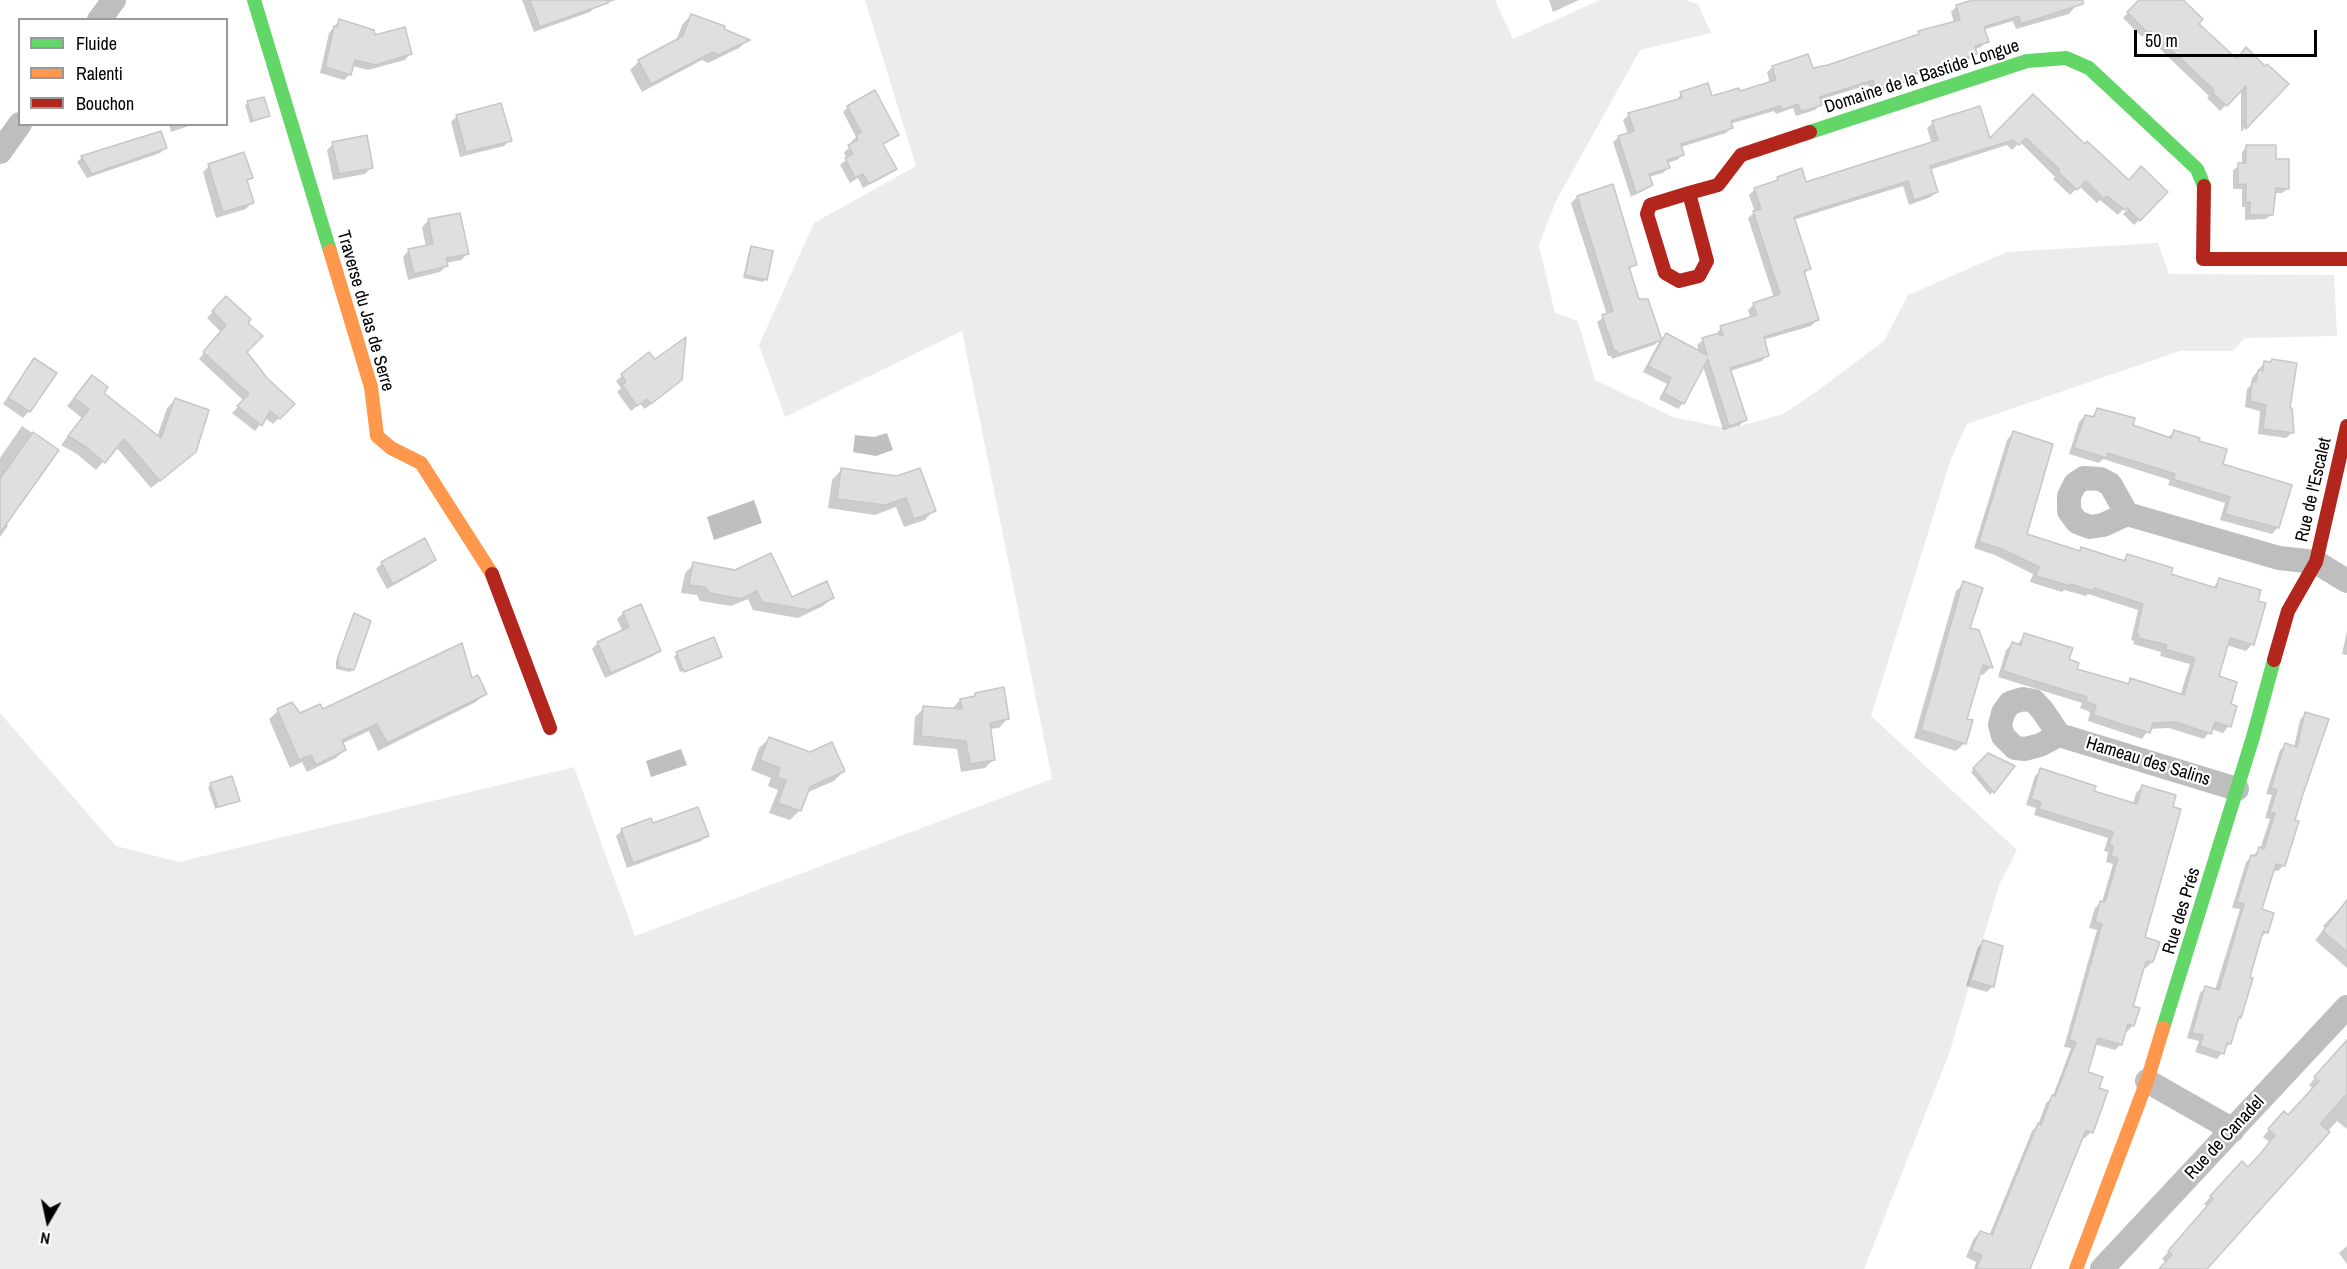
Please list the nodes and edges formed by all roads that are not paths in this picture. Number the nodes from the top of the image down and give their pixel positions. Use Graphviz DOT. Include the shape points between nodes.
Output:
graph roads {
  1 [pos="114,0"];
  2 [pos="254,0"];
  3 [pos="100,18"];
  4 [pos="19,126"];
  5 [pos="0,152"];
  6 [pos="1689,193"];
  7 [pos="2347,259"];
  8 [pos="2347,426"];
  9 [pos="2127,514"];
  10 [pos="2316,562"];
  11 [pos="2347,581"];
  12 [pos="550,728"];
  13 [pos="2060,735"];
  14 [pos="2236,789"];
  15 [pos="2347,1007"];
  16 [pos="2148,1081"];
  17 [pos="2233,1130"];
  18 [pos="2076,1269"];
  19 [pos="2102,1269"];
  1 -- 3 [label="street"];
  2 -- 12 [label="street, Traverse du Jas de Serre" via="371,387 377,436 421,463 493,576"];
  4 -- 5 [label="street"];
  6 -- 6 [label="street, Domaine de la Bastide Longue" via="1650,205 1647,214 1665,273 1679,281 1699,276 1707,261"];
  6 -- 7 [label="street, Domaine de la Bastide Longue" via="1718,184 1741,155 2027,61 2066,58 2089,68 2197,169 2204,184 2203,259"];
  8 -- 10 [label="street, Rue de l'Escalet"];
  9 -- 10 [label="street" via="2279,558"];
  10 -- 11 [label="street"];
  10 -- 14 [label="street, Rue des Prés" via="2288,611"];
  13 -- 14 [label="street, Hameau des Salins"];
  14 -- 16 [label="street, Rue des Prés"];
  15 -- 17 [label="street, Rue de Canadel"];
  16 -- 17 [label="street"];
  16 -- 18 [label="street, Rue des Prés"];
  17 -- 19 [label="street, Rue de Canadel"];
}
